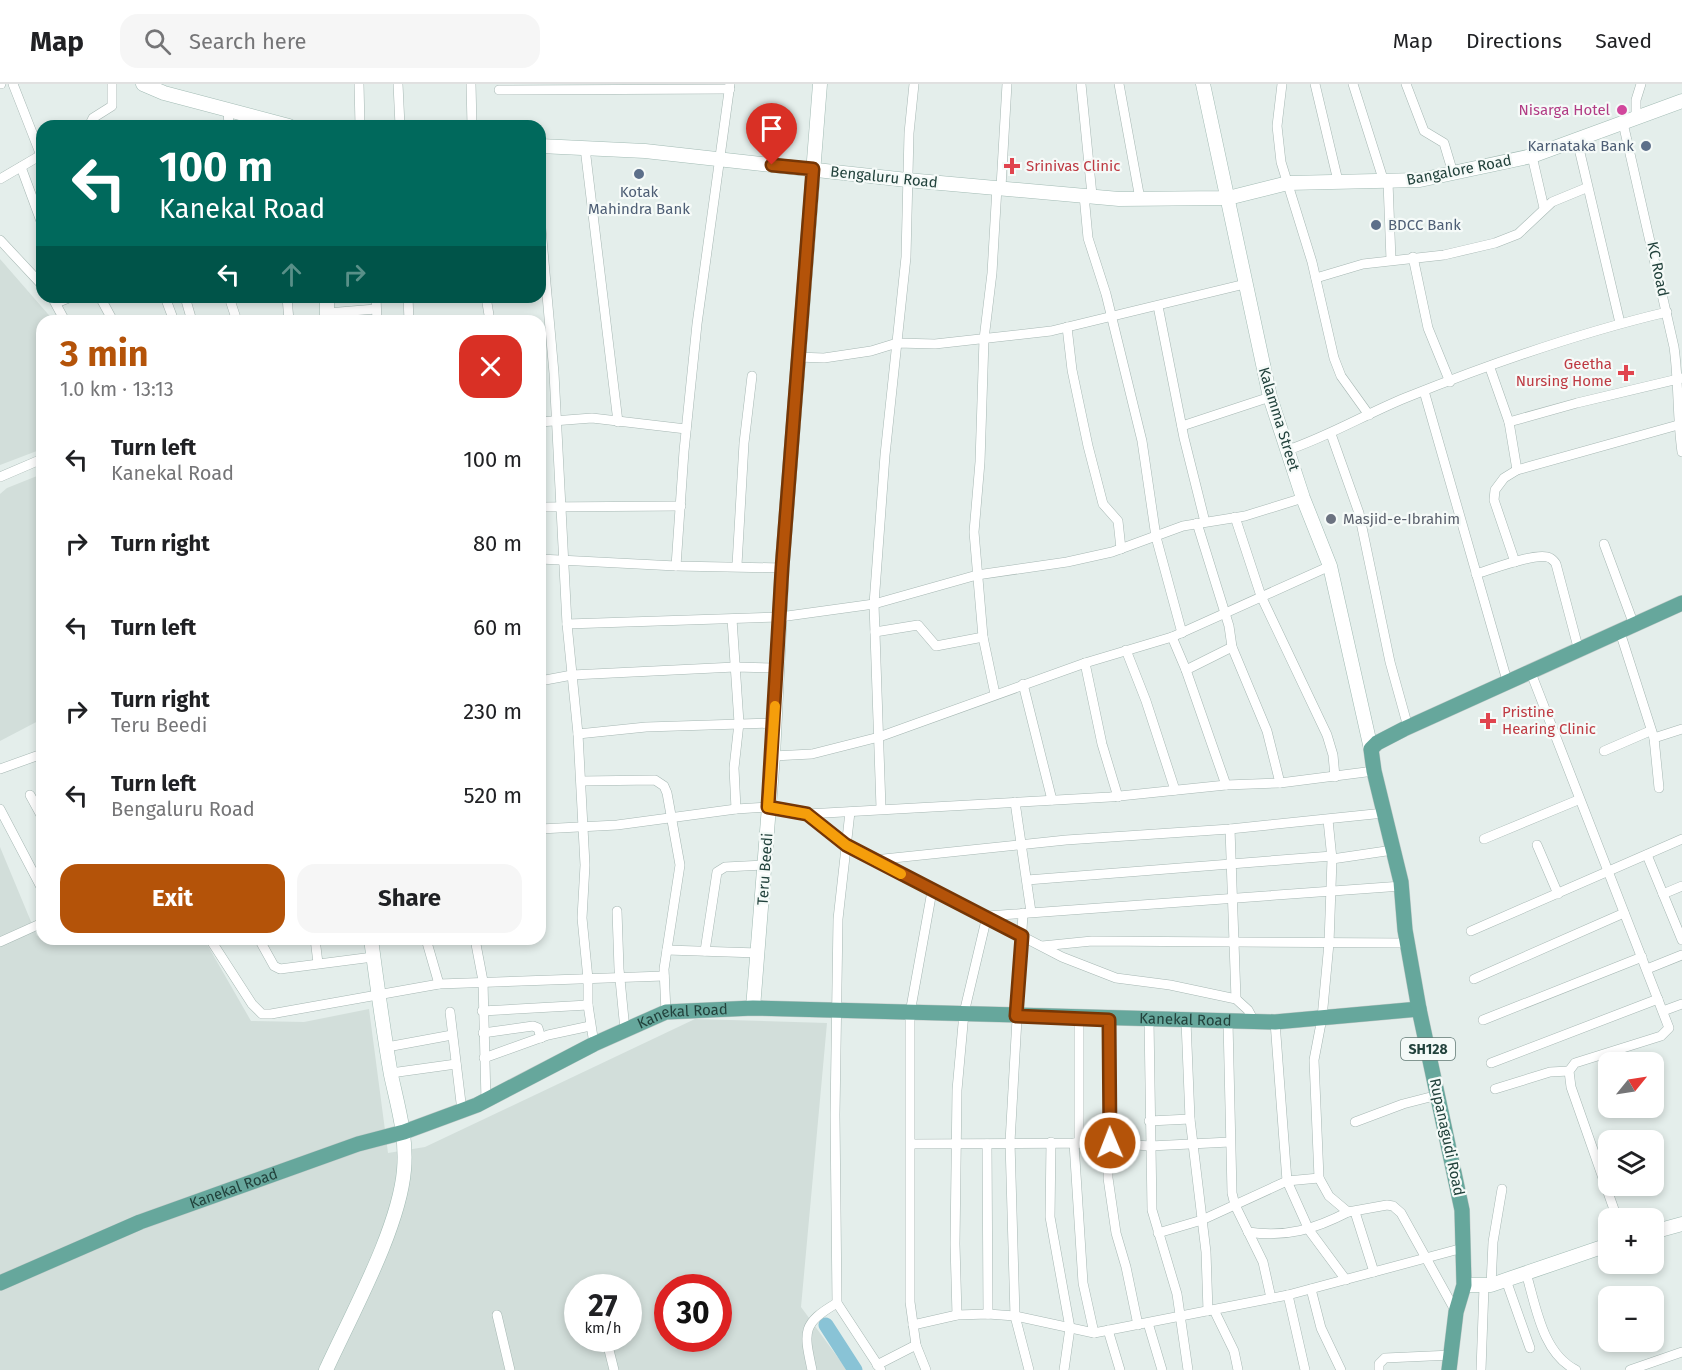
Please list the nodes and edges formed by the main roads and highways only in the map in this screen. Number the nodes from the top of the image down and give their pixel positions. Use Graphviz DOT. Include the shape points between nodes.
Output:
graph roads {
  1 [pos="1682,603"];
  2 [pos="1419,1009"];
  3 [pos="0,1283"];
  4 [pos="1450,1362"];
  1 -- 2 [label="main road, Rupanagudi Road / SH128" via="1406,728 1371,748 1402,886"];
  2 -- 3 [label="main road, Kanekal Road" via="1275,1022 753,1008 666,1012 462,1111 140,1222"];
  2 -- 4 [label="main road, Rupanagudi Road / SH128" via="1462,1210 1464,1285 1456,1312"];
}
